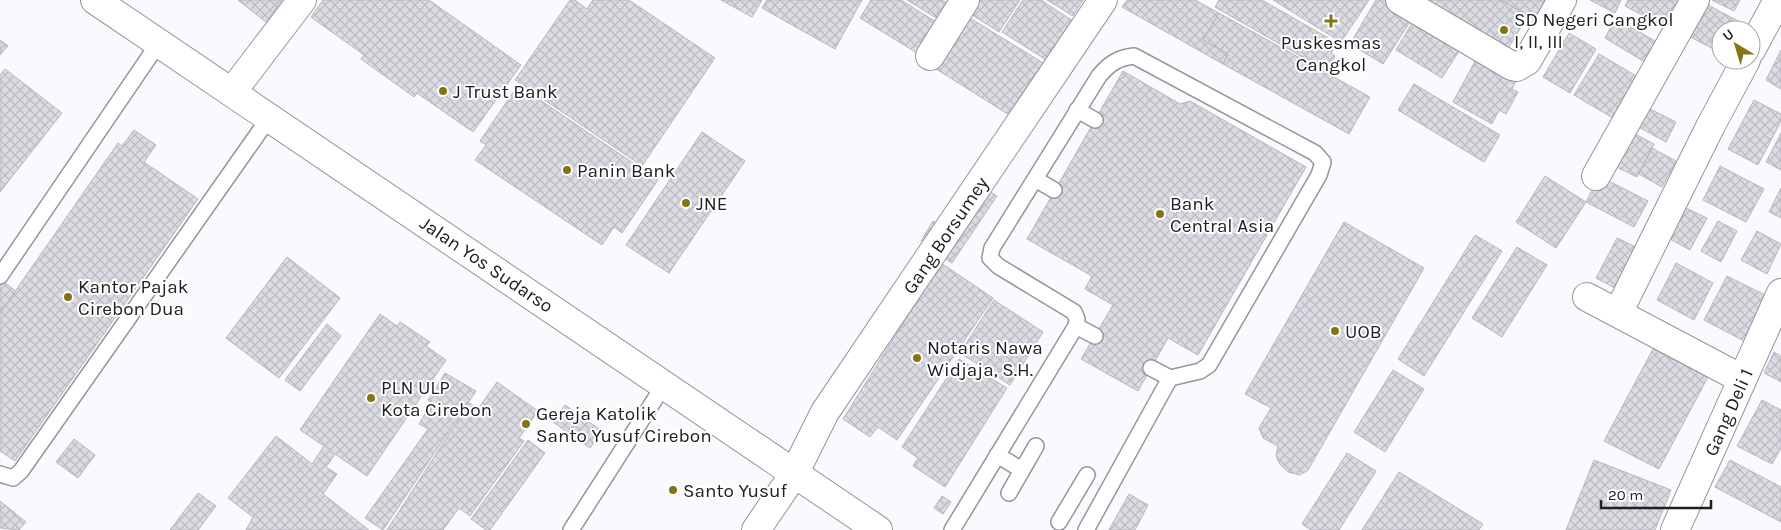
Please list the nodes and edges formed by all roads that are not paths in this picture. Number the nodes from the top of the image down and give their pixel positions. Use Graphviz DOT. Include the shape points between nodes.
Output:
graph roads {
  1 [pos="95,0"];
  2 [pos="302,0"];
  3 [pos="964,0"];
  4 [pos="1103,0"];
  5 [pos="1400,0"];
  6 [pos="1562,0"];
  7 [pos="1694,0"];
  8 [pos="1778,0"];
  9 [pos="1761,31"];
  10 [pos="158,44"];
  11 [pos="930,56"];
  12 [pos="1741,70"];
  13 [pos="232,92"];
  14 [pos="1078,110"];
  15 [pos="269,118"];
  16 [pos="1095,120"];
  17 [pos="1596,176"];
  18 [pos="1035,179"];
  19 [pos="1054,190"];
  20 [pos="0,276"];
  21 [pos="1781,293"];
  22 [pos="1587,297"];
  23 [pos="1618,313"];
  24 [pos="1076,326"];
  25 [pos="1095,336"];
  26 [pos="1151,368"];
  27 [pos="1170,378"];
  28 [pos="1742,379"];
  29 [pos="664,385"];
  30 [pos="1036,446"];
  31 [pos="997,455"];
  32 [pos="1022,470"];
  33 [pos="0,474"];
  34 [pos="794,474"];
  35 [pos="1086,475"];
  36 [pos="1009,493"];
  37 [pos="1073,498"];
  38 [pos="1096,512"];
  39 [pos="1060,522"];
  40 [pos="571,530"];
  41 [pos="756,530"];
  42 [pos="878,530"];
  43 [pos="952,530"];
  44 [pos="1086,530"];
  45 [pos="1675,530"];
  1 -- 10 [label="main road, Jalan Yos Sudarso"];
  2 -- 13 [label="main road"];
  3 -- 11 [label="main road"];
  4 -- 34 [label="main road, Gang Borsumey" via="825,412"];
  5 -- 6 [label="main road" via="1517,67 1527,61"];
  7 -- 17 [label="main road"];
  8 -- 9 [label="main road"];
  10 -- 13 [label="main road, Jalan Yos Sudarso"];
  10 -- 20 [label="lane"];
  12 -- 23 [label="main road"];
  13 -- 15 [label="main road, Jalan Yos Sudarso"];
  14 -- 16 [label="lane"];
  14 -- 18 [label="lane"];
  14 -- 27 [label="lane" via="1110,63 1134,56 1315,153 1323,162 1320,175 1209,365 1200,371"];
  15 -- 29 [label="main road, Jalan Yos Sudarso"];
  15 -- 33 [label="lane" via="20,471 13,478"];
  18 -- 19 [label="lane"];
  18 -- 24 [label="lane" via="992,248 990,258 1074,312"];
  21 -- 28 [label="main road, Gang Deli 1"];
  22 -- 23 [label="main road"];
  23 -- 28 [label="main road"];
  24 -- 25 [label="lane"];
  24 -- 31 [label="lane"];
  26 -- 27 [label="lane"];
  27 -- 38 [label="lane"];
  28 -- 45 [label="main road, Gang Deli 1"];
  29 -- 34 [label="main road, Jalan Yos Sudarso"];
  29 -- 40 [label="lane"];
  30 -- 32 [label="lane"];
  31 -- 32 [label="lane"];
  31 -- 43 [label="lane"];
  32 -- 36 [label="lane"];
  34 -- 41 [label="main road, Gang Borsumey"];
  34 -- 42 [label="main road, Jalan Yos Sudarso"];
  35 -- 37 [label="lane"];
  37 -- 38 [label="lane"];
  37 -- 39 [label="lane"];
  38 -- 44 [label="lane"];
}
